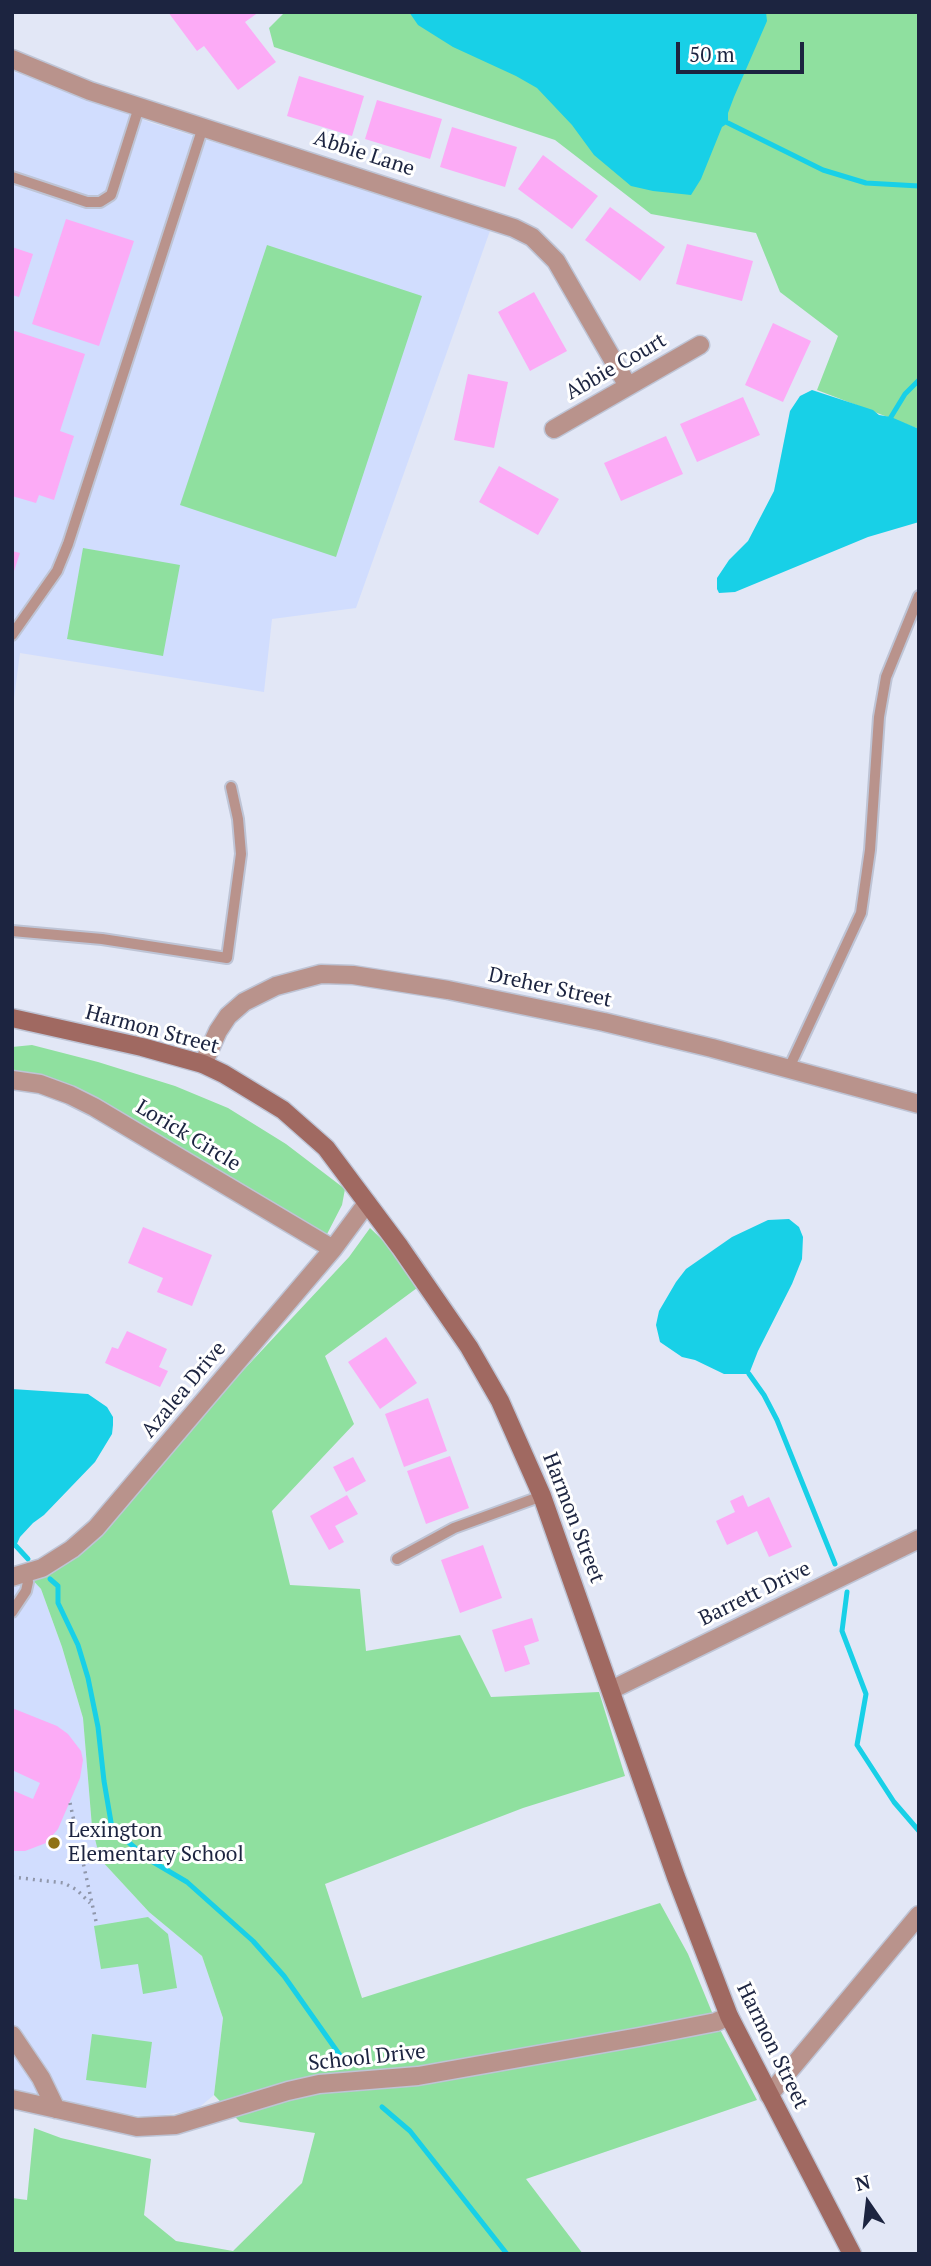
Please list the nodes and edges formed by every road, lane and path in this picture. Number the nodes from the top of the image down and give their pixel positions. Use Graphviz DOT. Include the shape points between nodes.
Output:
graph roads {
  1 [pos="12,59"];
  2 [pos="139,107"];
  3 [pos="203,127"];
  4 [pos="12,177"];
  5 [pos="700,345"];
  6 [pos="628,386"];
  7 [pos="554,429"];
  8 [pos="919,596"];
  9 [pos="12,635"];
  10 [pos="231,787"];
  11 [pos="12,931"];
  12 [pos="12,1018"];
  13 [pos="203,1064"];
  14 [pos="789,1068"];
  15 [pos="12,1080"];
  16 [pos="919,1104"];
  17 [pos="368,1203"];
  18 [pos="333,1249"];
  19 [pos="542,1496"];
  20 [pos="919,1539"];
  21 [pos="397,1559"];
  22 [pos="20,1576"];
  23 [pos="12,1612"];
  24 [pos="611,1690"];
  25 [pos="70,1802"];
  26 [pos="12,1877"];
  27 [pos="93,1907"];
  28 [pos="919,1915"];
  29 [pos="97,1926"];
  30 [pos="730,2016"];
  31 [pos="12,2035"];
  32 [pos="769,2095"];
  33 [pos="12,2099"];
  34 [pos="56,2109"];
  35 [pos="852,2254"];
  1 -- 2 [label="street, Abbie Lane"];
  2 -- 3 [label="street, Abbie Lane"];
  2 -- 4 [label="lane" via="113,189 106,198 87,202"];
  3 -- 6 [label="street, Abbie Lane" via="497,221 531,237 556,261"];
  3 -- 9 [label="lane" via="68,544 57,571"];
  5 -- 6 [label="street, Abbie Court"];
  6 -- 7 [label="street, Abbie Court"];
  8 -- 14 [label="lane" via="886,677 861,913"];
  10 -- 11 [label="lane" via="241,854 227,958"];
  12 -- 13 [label="street, Harmon Street"];
  13 -- 14 [label="street, Dreher Street" via="218,1031 244,1002 276,986 321,974 353,975 526,1005"];
  13 -- 17 [label="street, Harmon Street" via="283,1110 326,1148"];
  14 -- 16 [label="street, Dreher Street"];
  15 -- 18 [label="street, Lorick Circle" via="40,1084 94,1107"];
  17 -- 18 [label="street, Azalea Drive"];
  17 -- 19 [label="street, Harmon Street" via="469,1347 506,1413"];
  18 -- 22 [label="street, Azalea Drive" via="96,1528 72,1549"];
  19 -- 21 [label="lane" via="454,1528"];
  19 -- 24 [label="street, Harmon Street"];
  20 -- 24 [label="street, Barrett Drive"];
  22 -- 23 [label="lane" via="28,1582 26,1591"];
  24 -- 30 [label="street, Harmon Street"];
  25 -- 27 [label="path"];
  26 -- 27 [label="path" via="64,1883 84,1895"];
  27 -- 29 [label="path"];
  28 -- 32 [label="street"];
  30 -- 32 [label="street, Harmon Street"];
  30 -- 34 [label="street, School Drive" via="418,2076 319,2084 176,2125 136,2127"];
  31 -- 34 [label="street"];
  32 -- 35 [label="street, Harmon Street"];
  33 -- 34 [label="street, School Drive"];
}
